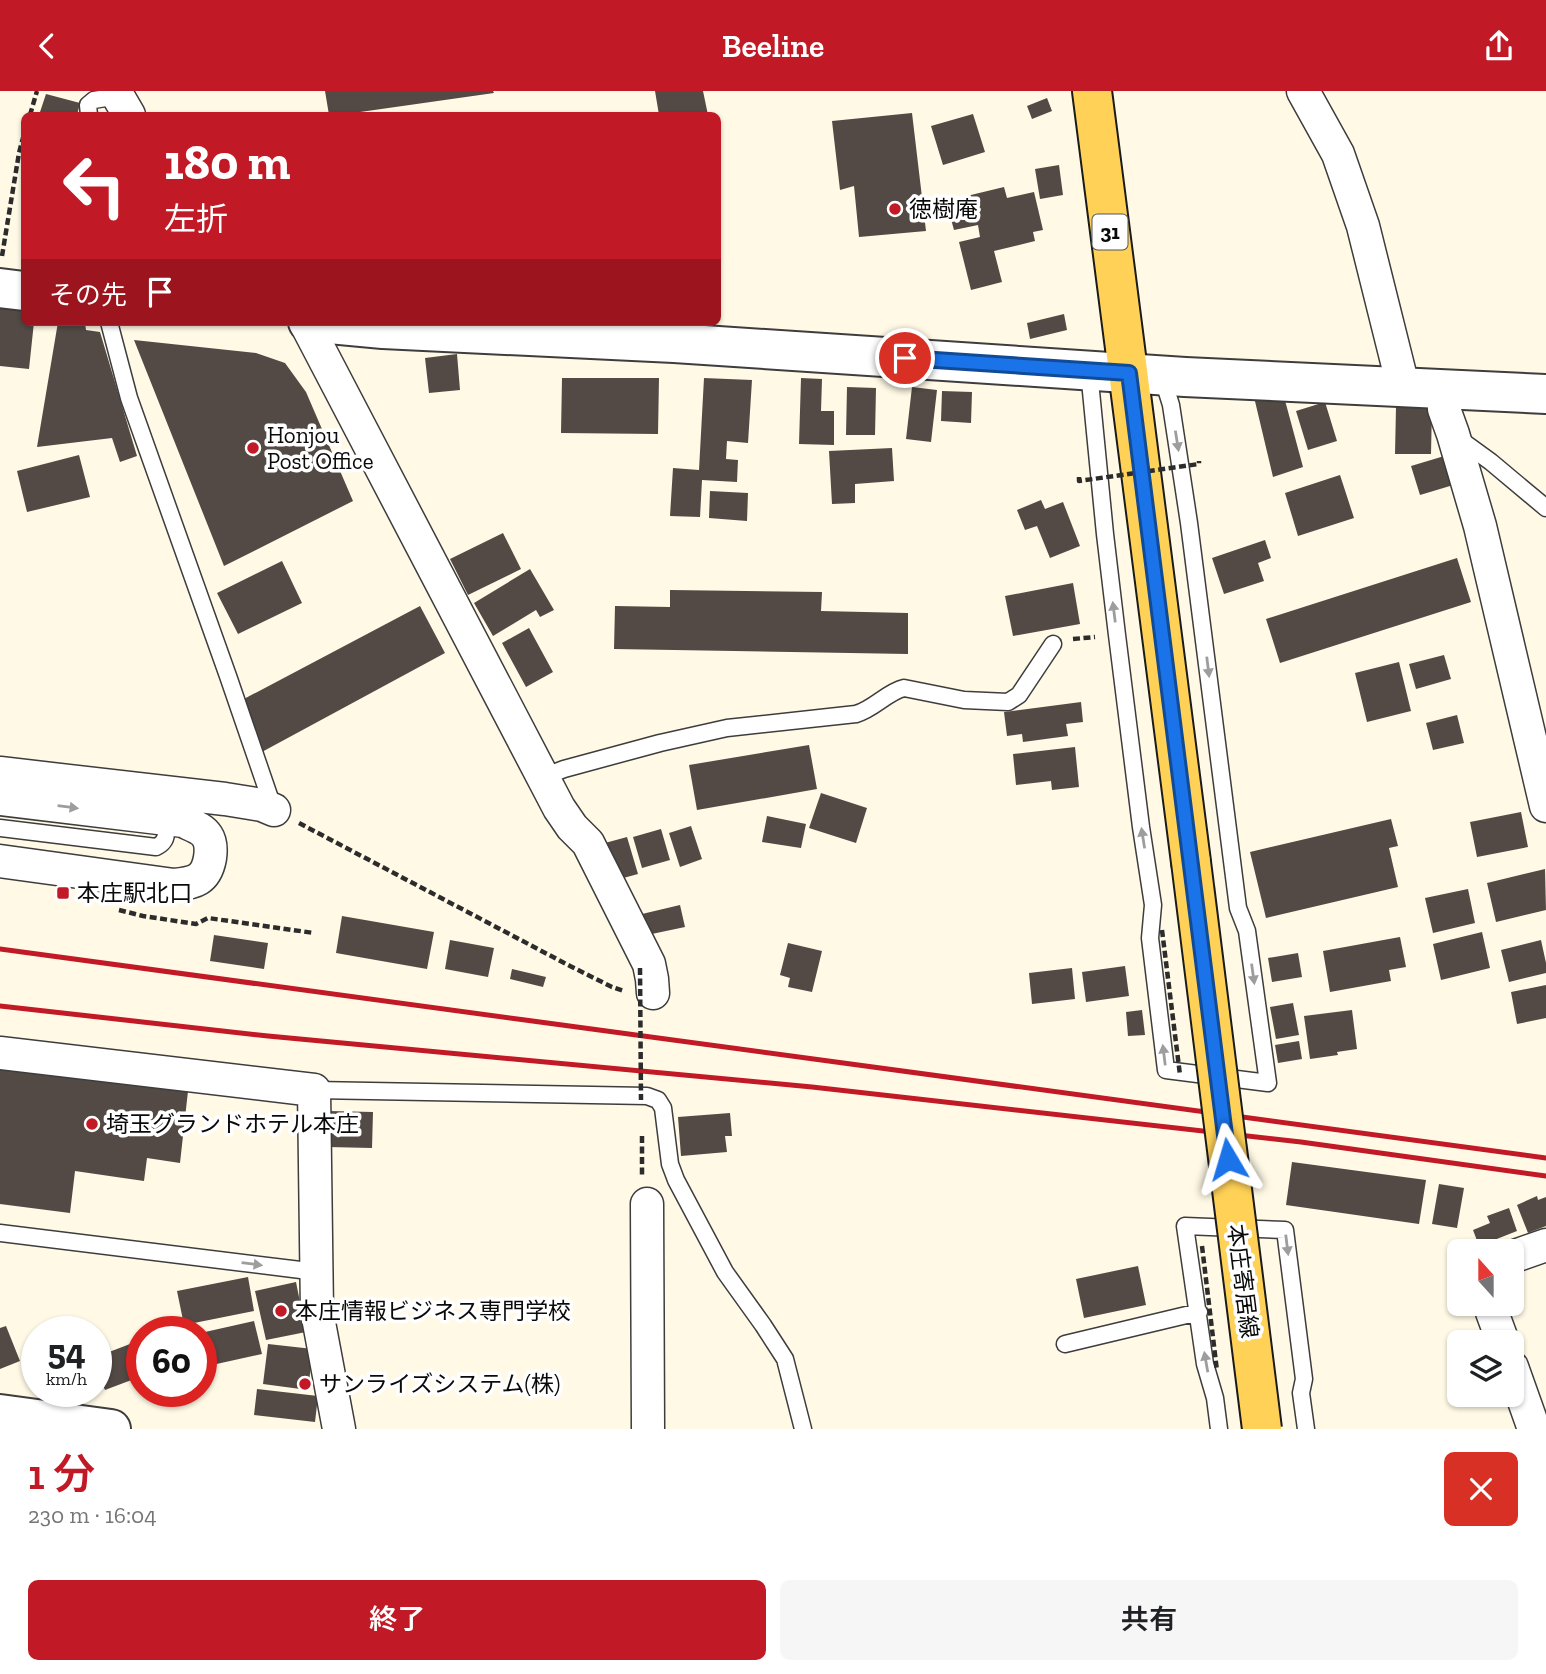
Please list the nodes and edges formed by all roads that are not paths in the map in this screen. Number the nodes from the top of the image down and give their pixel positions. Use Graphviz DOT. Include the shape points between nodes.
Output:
graph roads {
  1 [pos="1092,91"];
  2 [pos="1303,91"];
  3 [pos="0,288"];
  4 [pos="21,291"];
  5 [pos="110,326"];
  6 [pos="309,326"];
  7 [pos="350,326"];
  8 [pos="1089,371"];
  9 [pos="1145,374"];
  10 [pos="1403,386"];
  11 [pos="1443,390"];
  12 [pos="1546,394"];
  13 [pos="1454,434"];
  14 [pos="1546,508"];
  15 [pos="1053,644"];
  16 [pos="0,773"];
  17 [pos="543,777"];
  18 [pos="0,799"];
  19 [pos="1546,806"];
  20 [pos="274,810"];
  21 [pos="156,818"];
  22 [pos="0,828"];
  23 [pos="0,861"];
  24 [pos="647,981"];
  25 [pos="0,1053"];
  26 [pos="314,1090"];
  27 [pos="647,1205"];
  28 [pos="0,1233"];
  29 [pos="1546,1245"];
  30 [pos="1524,1253"];
  31 [pos="317,1272"];
  32 [pos="1199,1313"];
  33 [pos="1065,1344"];
  34 [pos="1524,1401"];
  35 [pos="0,1414"];
  36 [pos="111,1429"];
  37 [pos="339,1429"];
  38 [pos="648,1429"];
  39 [pos="803,1429"];
  40 [pos="1219,1429"];
  41 [pos="1262,1429"];
  42 [pos="1306,1429"];
  43 [pos="1534,1429"];
  1 -- 9 [label="main road, 本庄寄居線 / 31" via="1122,328"];
  2 -- 10 [label="street" via="1338,155 1363,226"];
  3 -- 4 [label="street"];
  5 -- 20 [label="lane" via="129,398"];
  6 -- 17 [label="street"];
  7 -- 8 [label="street"];
  8 -- 9 [label="street"];
  9 -- 8 [label="lane, one-way" via="1171,405 1238,908 1247,931 1268,1083 1166,1070 1150,938 1153,905 1117,635"];
  9 -- 10 [label="street"];
  9 -- 41 [label="main road, 本庄寄居線 / 31, bridge" via="1191,862"];
  10 -- 11 [label="street"];
  11 -- 12 [label="street"];
  11 -- 13 [label="street" via="1444,409"];
  13 -- 14 [label="lane"];
  13 -- 19 [label="street"];
  15 -- 17 [label="lane" via="1019,695 1008,702 964,700 904,688 856,714 727,728"];
  16 -- 20 [label="street" via="262,804"];
  17 -- 24 [label="street" via="559,808 588,843 649,964 652,979"];
  18 -- 21 [label="street, one-way"];
  21 -- 22 [label="lane" via="166,829 166,839 156,847"];
  21 -- 23 [label="street" via="183,821 207,836 211,848 202,878 174,885"];
  25 -- 26 [label="street"];
  26 -- 31 [label="street"];
  26 -- 39 [label="lane" via="647,1096 657,1100 663,1108 676,1180 725,1272 785,1360"];
  27 -- 38 [label="street"];
  28 -- 31 [label="lane, one-way"];
  29 -- 30 [label="street"];
  31 -- 37 [label="street" via="317,1312"];
  32 -- 33 [label="lane"];
  40 -- 32 [label="lane, one-way"];
  32 -- 42 [label="lane, one-way" via="1185,1226 1285,1230"];
  34 -- 43 [label="street"];
  35 -- 36 [label="street"];
}
